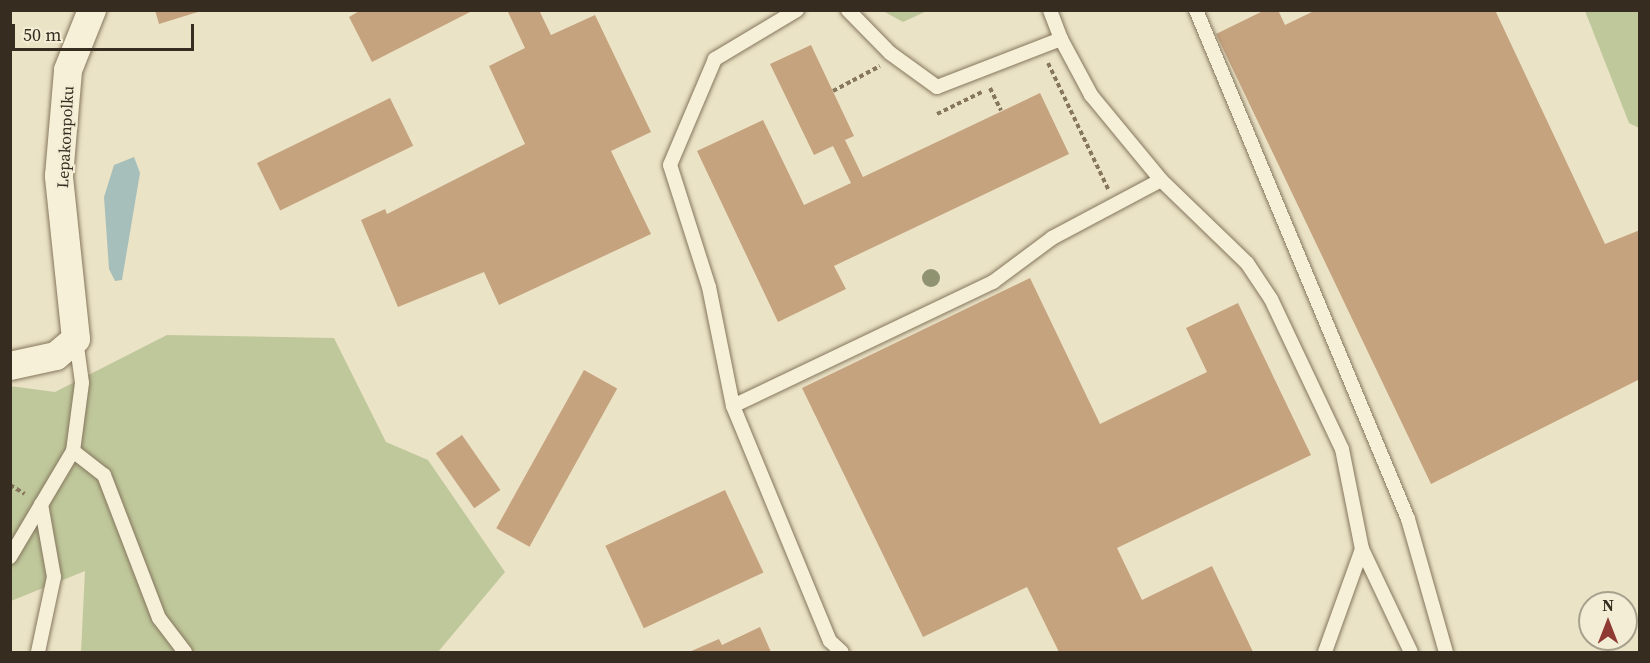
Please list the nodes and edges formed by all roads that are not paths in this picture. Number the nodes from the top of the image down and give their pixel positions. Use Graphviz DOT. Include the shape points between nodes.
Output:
graph roads {
  1 [pos="92,10"];
  2 [pos="797,10"];
  3 [pos="848,10"];
  4 [pos="1050,10"];
  5 [pos="1196,10"];
  6 [pos="1061,39"];
  7 [pos="1161,180"];
  8 [pos="76,339"];
  9 [pos="10,366"];
  10 [pos="734,406"];
  11 [pos="73,451"];
  12 [pos="41,504"];
  13 [pos="1362,549"];
  14 [pos="10,557"];
  15 [pos="38,652"];
  16 [pos="185,652"];
  17 [pos="842,652"];
  18 [pos="1325,652"];
  19 [pos="1411,652"];
  20 [pos="1446,652"];
  1 -- 8 [label="street, Lepakonpolku" via="68,70 59,176"];
  2 -- 10 [label="lane" via="715,59 670,165 709,287"];
  3 -- 6 [label="lane" via="897,58 937,87"];
  4 -- 6 [label="lane"];
  5 -- 20 [label="lane" via="1408,519"];
  6 -- 7 [label="lane" via="1091,96"];
  7 -- 10 [label="lane" via="1052,238 993,282"];
  7 -- 13 [label="lane" via="1247,263 1271,299 1342,449"];
  8 -- 9 [label="street" via="56,356"];
  8 -- 11 [label="lane" via="82,383"];
  10 -- 17 [label="lane" via="830,641"];
  11 -- 12 [label="lane"];
  11 -- 16 [label="lane" via="104,475 159,618"];
  12 -- 14 [label="lane"];
  12 -- 15 [label="lane" via="54,577"];
  13 -- 18 [label="lane"];
  13 -- 19 [label="lane"];
}
